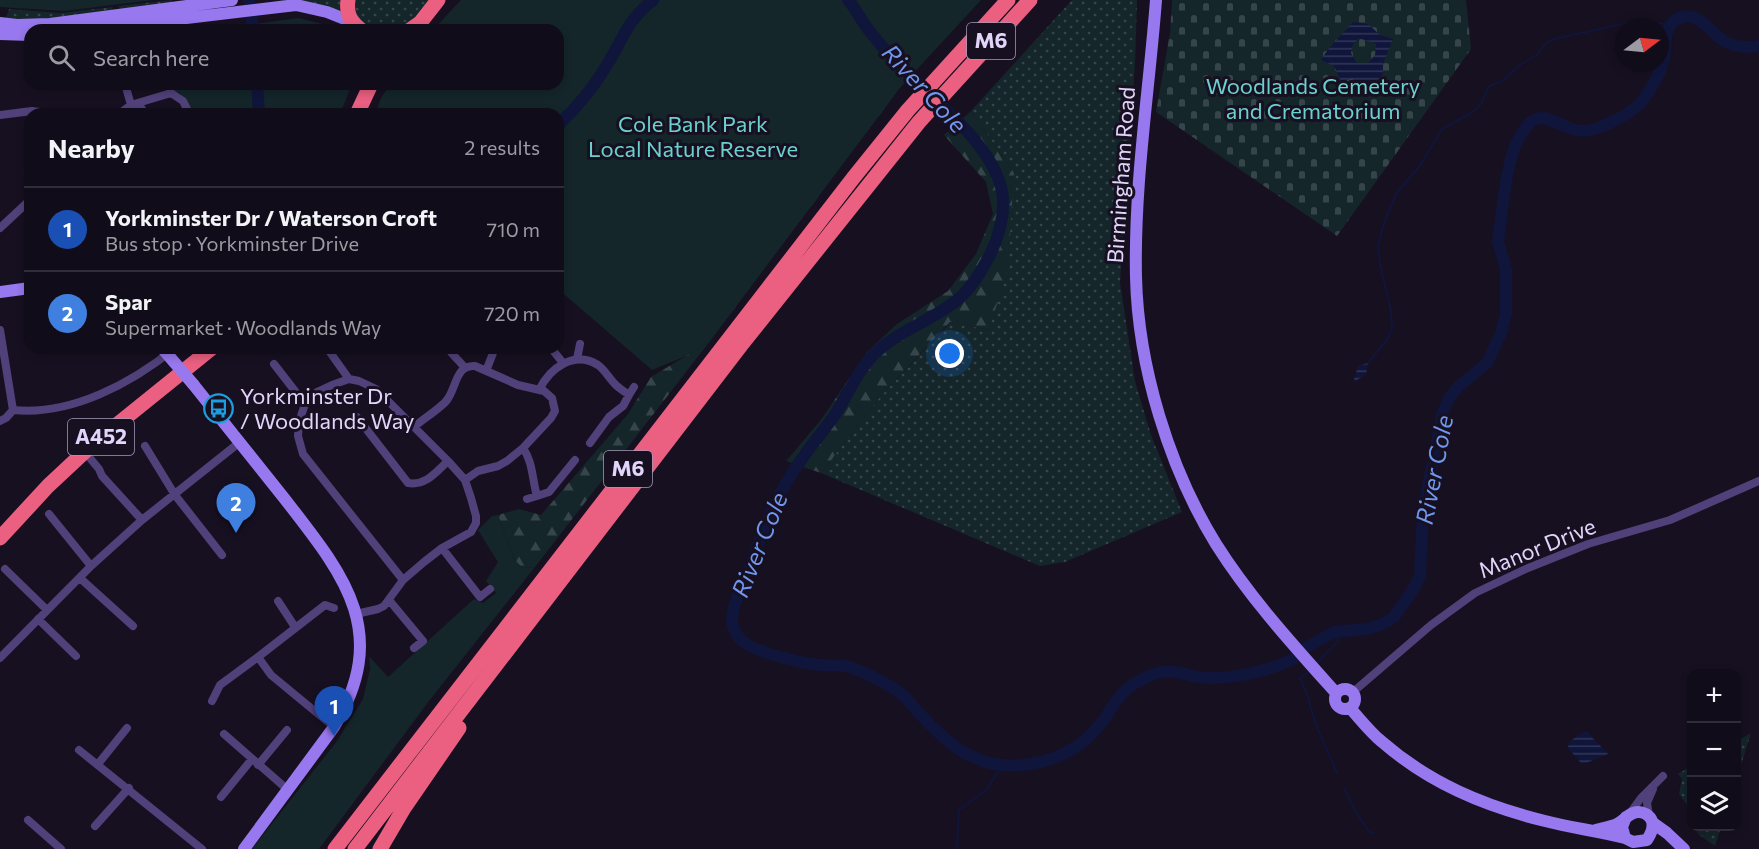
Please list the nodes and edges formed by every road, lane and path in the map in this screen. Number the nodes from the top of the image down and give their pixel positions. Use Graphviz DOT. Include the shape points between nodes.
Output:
graph roads {
  1 [pos="348,0"];
  2 [pos="438,0"];
  3 [pos="1008,0"];
  4 [pos="1030,0"];
  5 [pos="1156,0"];
  6 [pos="227,4"];
  7 [pos="0,23"];
  8 [pos="50,24"];
  9 [pos="140,24"];
  10 [pos="353,24"];
  11 [pos="355,24"];
  12 [pos="417,24"];
  13 [pos="24,25"];
  14 [pos="0,34"];
  15 [pos="24,35"];
  16 [pos="948,76"];
  17 [pos="128,90"];
  18 [pos="359,90"];
  19 [pos="368,90"];
  20 [pos="135,104"];
  21 [pos="129,108"];
  22 [pos="139,108"];
  23 [pos="186,108"];
  24 [pos="351,108"];
  25 [pos="360,108"];
  26 [pos="24,112"];
  27 [pos="0,115"];
  28 [pos="913,116"];
  29 [pos="24,206"];
  30 [pos="0,228"];
  31 [pos="24,289"];
  32 [pos="0,292"];
  33 [pos="0,330"];
  34 [pos="580,344"];
  35 [pos="2,351"];
  36 [pos="161,354"];
  37 [pos="195,354"];
  38 [pos="205,354"];
  39 [pos="331,354"];
  40 [pos="454,354"];
  41 [pos="493,354"];
  42 [pos="555,354"];
  43 [pos="577,359"];
  44 [pos="563,363"];
  45 [pos="274,364"];
  46 [pos="464,367"];
  47 [pos="486,370"];
  48 [pos="349,379"];
  49 [pos="634,387"];
  50 [pos="539,390"];
  51 [pos="629,395"];
  52 [pos="305,404"];
  53 [pos="13,410"];
  54 [pos="0,421"];
  55 [pos="349,424"];
  56 [pos="414,427"];
  57 [pos="240,442"];
  58 [pos="590,442"];
  59 [pos="145,446"];
  60 [pos="522,448"];
  61 [pos="84,451"];
  62 [pos="575,460"];
  63 [pos="448,461"];
  64 [pos="465,480"];
  65 [pos="1759,481"];
  66 [pos="175,495"];
  67 [pos="537,496"];
  68 [pos="527,499"];
  69 [pos="49,514"];
  70 [pos="142,520"];
  71 [pos="0,524"];
  72 [pos="0,538"];
  73 [pos="442,548"];
  74 [pos="222,555"];
  75 [pos="91,566"];
  76 [pos="6,569"];
  77 [pos="81,579"];
  78 [pos="403,580"];
  79 [pos="490,589"];
  80 [pos="389,600"];
  81 [pos="278,601"];
  82 [pos="334,608"];
  83 [pos="47,610"];
  84 [pos="356,614"];
  85 [pos="38,619"];
  86 [pos="133,626"];
  87 [pos="295,627"];
  88 [pos="522,633"];
  89 [pos="414,648"];
  90 [pos="76,656"];
  91 [pos="258,657"];
  92 [pos="0,658"];
  93 [pos="1353,692"];
  94 [pos="1336,693"];
  95 [pos="212,701"];
  96 [pos="1350,708"];
  97 [pos="127,728"];
  98 [pos="334,728"];
  99 [pos="286,730"];
  100 [pos="224,734"];
  101 [pos="78,750"];
  102 [pos="255,762"];
  103 [pos="98,764"];
  104 [pos="1663,776"];
  105 [pos="1654,785"];
  106 [pos="129,788"];
  107 [pos="288,790"];
  108 [pos="221,797"];
  109 [pos="1628,815"];
  110 [pos="1651,819"];
  111 [pos="28,820"];
  112 [pos="95,826"];
  113 [pos="1594,830"];
  114 [pos="1625,838"];
  115 [pos="1647,840"];
  116 [pos="1683,848"];
  117 [pos="61,849"];
  118 [pos="202,849"];
  119 [pos="244,849"];
  120 [pos="335,849"];
  121 [pos="355,849"];
  122 [pos="380,849"];
  1 -- 11 [label="highway" via="347,10"];
  2 -- 12 [label="highway"];
  3 -- 16 [label="highway, M6"];
  4 -- 16 [label="highway, M6"];
  5 -- 94 [label="main road, Birmingham Road" via="1136,246 1139,318 1148,374 1171,448 1217,545 1246,588"];
  6 -- 8 [label="main road"];
  6 -- 9 [label="main road"];
  6 -- 10 [label="main road" via="312,7"];
  7 -- 13 [label="main road"];
  14 -- 15 [label="main road"];
  16 -- 28 [label="highway, M6"];
  17 -- 20 [label="street"];
  18 -- 24 [label="highway"];
  19 -- 25 [label="highway"];
  20 -- 21 [label="street"];
  20 -- 22 [label="street"];
  20 -- 23 [label="street" via="171,93"];
  26 -- 27 [label="street"];
  28 -- 88 [label="highway, M6"];
  28 -- 120 [label="highway, M6" via="730,336"];
  29 -- 30 [label="street"];
  31 -- 32 [label="main road"];
  33 -- 35 [label="street"];
  34 -- 43 [label="street"];
  35 -- 53 [label="street"];
  36 -- 53 [label="street" via="129,381 93,397 33,412"];
  36 -- 57 [label="main road, bridge" via="193,384"];
  37 -- 71 [label="highway, A452" via="75,452"];
  38 -- 61 [label="highway, A452"];
  39 -- 48 [label="street"];
  40 -- 46 [label="street"];
  41 -- 47 [label="street"];
  42 -- 44 [label="street"];
  43 -- 44 [label="street"];
  43 -- 51 [label="street" via="596,363"];
  44 -- 50 [label="street" via="545,377"];
  45 -- 52 [label="street"];
  46 -- 47 [label="street"];
  46 -- 56 [label="street" via="447,400"];
  47 -- 50 [label="street"];
  48 -- 52 [label="street" via="317,392"];
  48 -- 56 [label="street" via="376,389"];
  49 -- 51 [label="street"];
  50 -- 60 [label="street" via="549,394 555,411"];
  51 -- 58 [label="street"];
  52 -- 78 [label="street" via="298,436 303,454"];
  53 -- 54 [label="street"];
  55 -- 63 [label="street" via="357,417 408,483 424,482"];
  56 -- 63 [label="street"];
  57 -- 66 [label="street"];
  57 -- 84 [label="main road" via="334,565"];
  59 -- 66 [label="street"];
  60 -- 64 [label="street" via="498,466 478,471"];
  60 -- 67 [label="street" via="532,463"];
  61 -- 70 [label="street"];
  61 -- 72 [label="highway, A452"];
  62 -- 67 [label="street" via="549,492"];
  63 -- 64 [label="street"];
  64 -- 73 [label="street" via="476,523 471,532"];
  65 -- 93 [label="street, Manor Drive" via="1670,520 1588,544 1475,593"];
  66 -- 70 [label="street"];
  66 -- 74 [label="street"];
  67 -- 68 [label="street"];
  69 -- 75 [label="street"];
  70 -- 75 [label="street"];
  73 -- 78 [label="street"];
  73 -- 79 [label="street" via="480,597"];
  75 -- 77 [label="street"];
  76 -- 83 [label="street"];
  77 -- 83 [label="street"];
  77 -- 86 [label="street"];
  78 -- 80 [label="street"];
  80 -- 84 [label="street" via="378,609"];
  80 -- 89 [label="street" via="423,640"];
  81 -- 87 [label="street"];
  82 -- 87 [label="street" via="325,605"];
  83 -- 85 [label="street"];
  84 -- 98 [label="main road" via="356,673"];
  85 -- 90 [label="street"];
  85 -- 92 [label="street"];
  87 -- 91 [label="street"];
  88 -- 121 [label="highway, M6"];
  88 -- 122 [label="highway, M6"];
  91 -- 95 [label="street" via="220,685"];
  91 -- 98 [label="street" via="271,675"];
  93 -- 94 [label="main road" via="1344,688"];
  93 -- 96 [label="main road" via="1355,701"];
  94 -- 96 [label="main road" via="1336,704 1342,709"];
  96 -- 113 [label="main road" via="1387,746 1445,786 1492,806"];
  97 -- 103 [label="street"];
  98 -- 107 [label="main road"];
  99 -- 102 [label="street"];
  100 -- 102 [label="street"];
  101 -- 103 [label="street"];
  102 -- 107 [label="street"];
  102 -- 108 [label="street"];
  103 -- 106 [label="street"];
  104 -- 105 [label="street"];
  105 -- 109 [label="street"];
  105 -- 110 [label="street" via="1647,803"];
  106 -- 112 [label="street"];
  106 -- 118 [label="street"];
  107 -- 119 [label="main road"];
  109 -- 110 [label="main road" via="1640,812"];
  109 -- 113 [label="main road" via="1618,824"];
  109 -- 114 [label="main road" via="1622,828"];
  110 -- 115 [label="main road" via="1653,829"];
  110 -- 116 [label="main road"];
  111 -- 117 [label="street"];
  113 -- 114 [label="main road"];
  114 -- 115 [label="main road" via="1633,842"];
  115 -- 116 [label="main road"];
}
